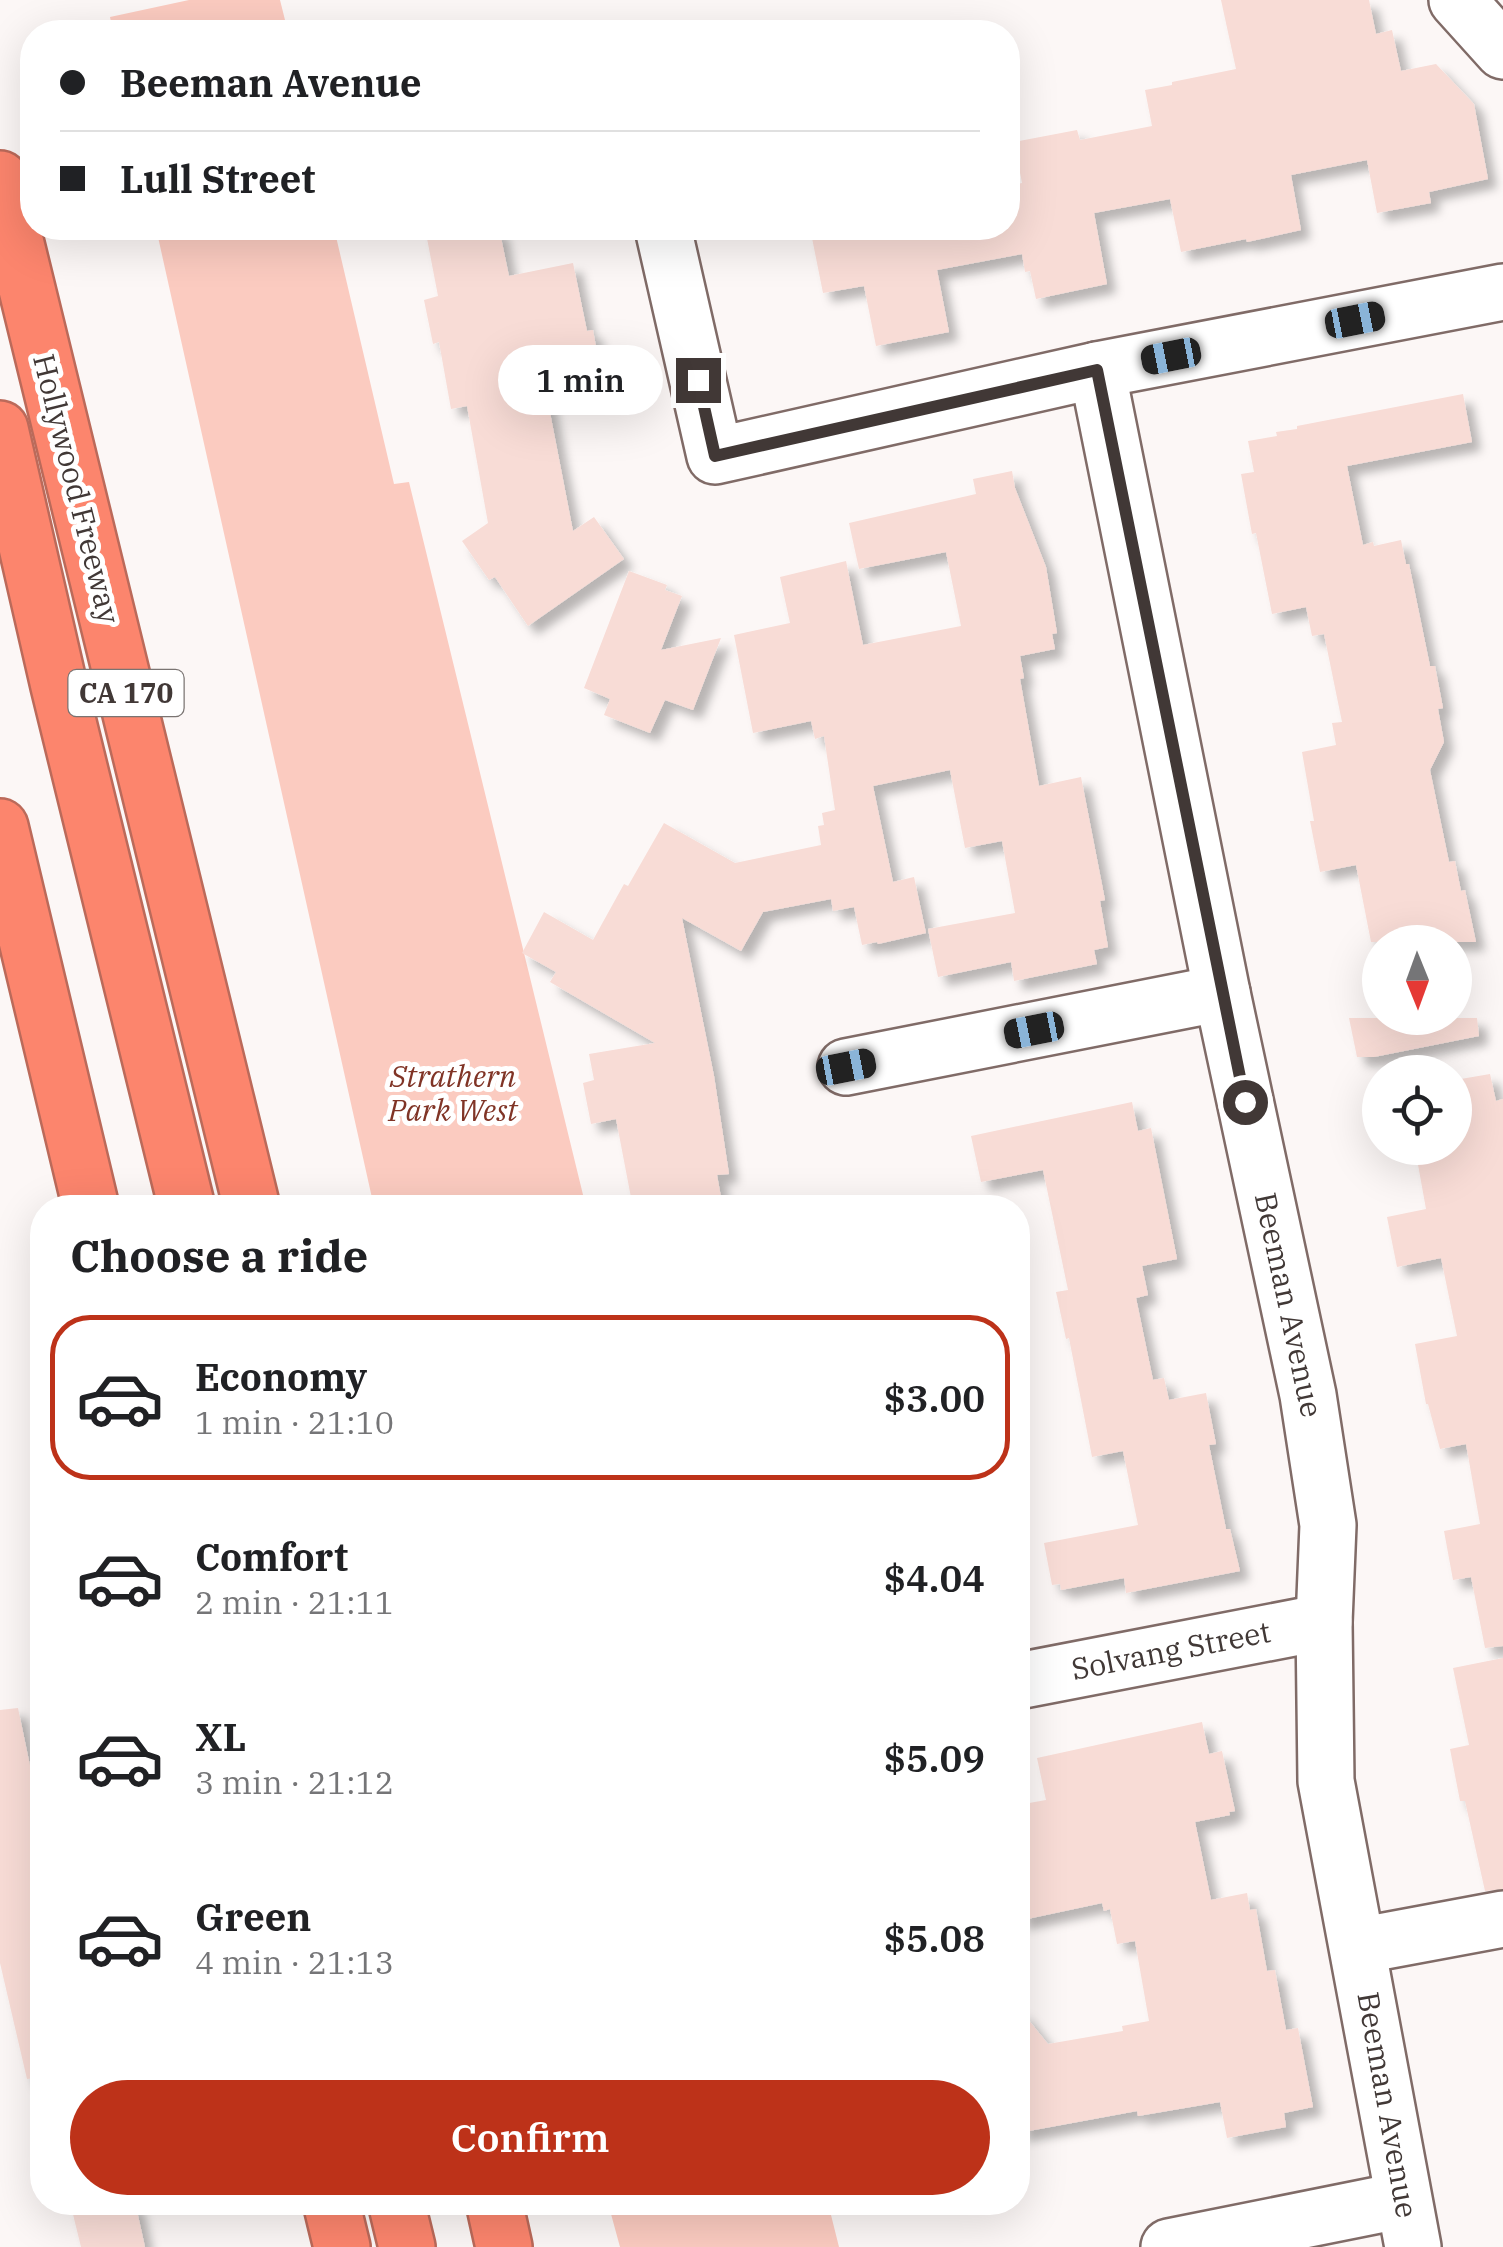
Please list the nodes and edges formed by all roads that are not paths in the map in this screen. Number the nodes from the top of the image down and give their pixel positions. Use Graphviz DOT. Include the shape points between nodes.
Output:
graph roads {
  1 [pos="1457,0"];
  2 [pos="1503,52"];
  3 [pos="0,179"];
  4 [pos="666,240"];
  5 [pos="1503,292"];
  6 [pos="1097,370"];
  7 [pos="0,429"];
  8 [pos="0,828"];
  9 [pos="1222,993"];
  10 [pos="846,1067"];
  11 [pos="88,1195"];
  12 [pos="184,1195"];
  13 [pos="249,1195"];
  14 [pos="1324,1622"];
  15 [pos="1030,1679"];
  16 [pos="1503,1919"];
  17 [pos="1358,1946"];
  18 [pos="334,2215"];
  19 [pos="399,2215"];
  20 [pos="497,2215"];
  21 [pos="1408,2224"];
  22 [pos="342,2247"];
  23 [pos="407,2247"];
  24 [pos="504,2247"];
  25 [pos="1169,2247"];
  1 -- 2 [label="street"];
  3 -- 13 [label="highway, Hollywood Freeway / CA 170"];
  4 -- 6 [label="street" via="715,456"];
  5 -- 6 [label="street"];
  6 -- 9 [label="street, Beeman Avenue"];
  7 -- 12 [label="highway"];
  8 -- 11 [label="highway"];
  9 -- 10 [label="street"];
  9 -- 14 [label="street, Beeman Avenue" via="1308,1395 1328,1525"];
  14 -- 15 [label="street, Solvang Street"];
  14 -- 17 [label="street, Beeman Avenue" via="1326,1781"];
  16 -- 17 [label="street"];
  17 -- 21 [label="street, Beeman Avenue"];
  18 -- 22 [label="highway"];
  19 -- 23 [label="highway"];
  20 -- 24 [label="highway"];
  21 -- 25 [label="street"];
}
